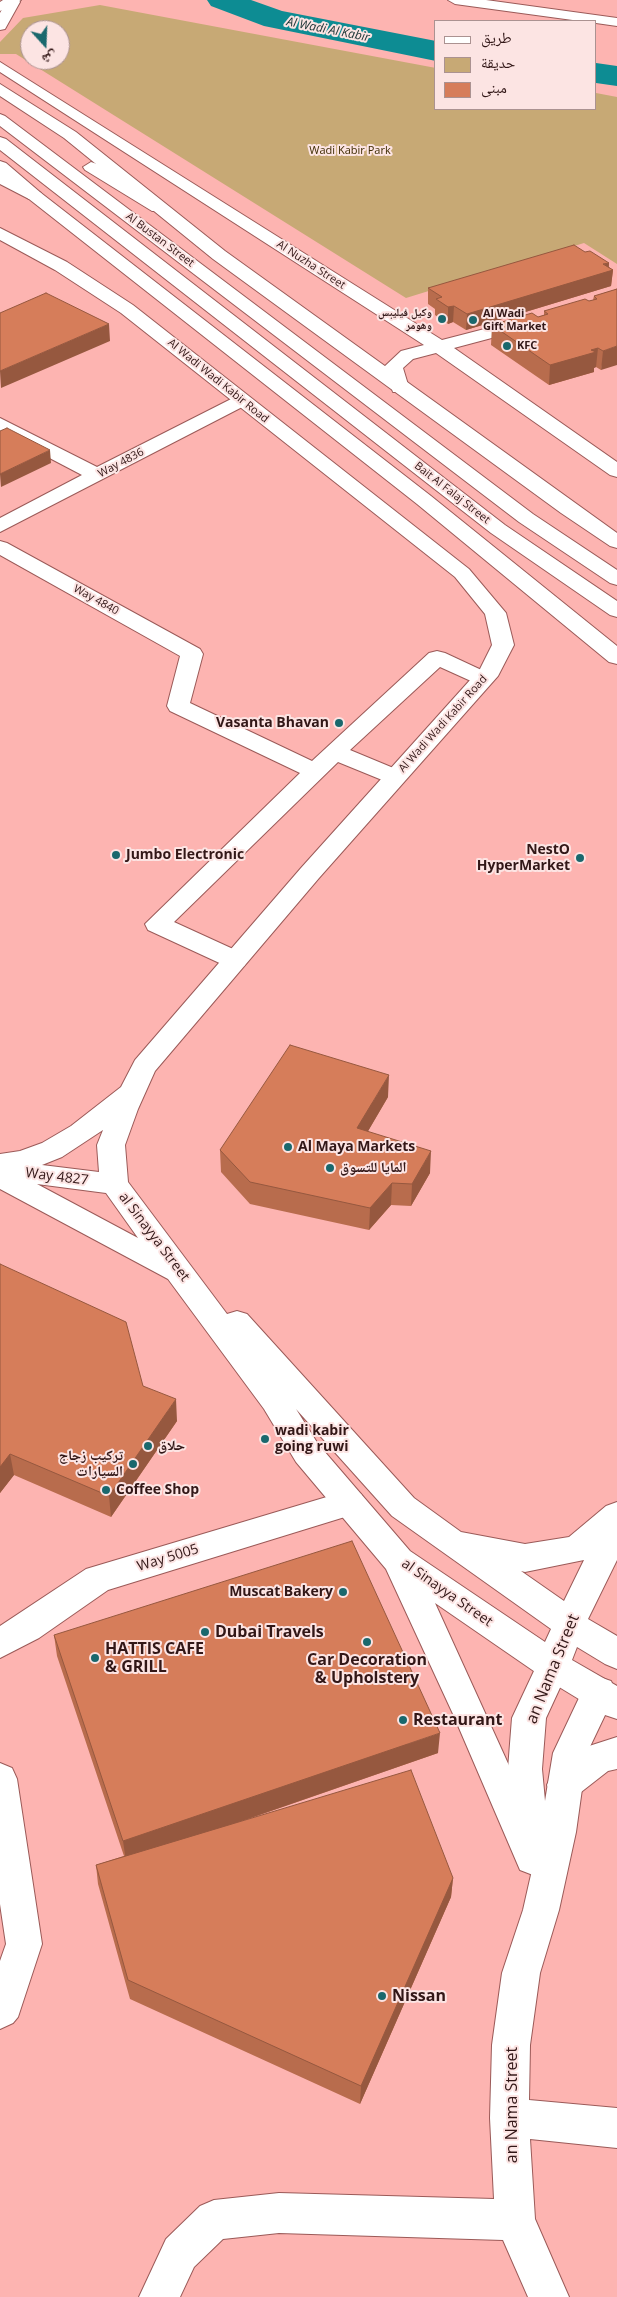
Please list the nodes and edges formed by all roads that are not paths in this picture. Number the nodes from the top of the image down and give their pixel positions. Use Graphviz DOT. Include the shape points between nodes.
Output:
graph roads {
  1 [pos="455,0"];
  2 [pos="9,3"];
  3 [pos="617,22"];
  4 [pos="0,26"];
  5 [pos="0,66"];
  6 [pos="0,89"];
  7 [pos="0,104"];
  8 [pos="0,119"];
  9 [pos="0,142"];
  10 [pos="0,166"];
  11 [pos="0,177"];
  12 [pos="35,196"];
  13 [pos="158,208"];
  14 [pos="0,233"];
  15 [pos="542,319"];
  16 [pos="440,347"];
  17 [pos="320,361"];
  18 [pos="291,369"];
  19 [pos="400,388"];
  20 [pos="241,400"];
  21 [pos="0,424"];
  22 [pos="617,470"];
  23 [pos="96,475"];
  24 [pos="0,526"];
  25 [pos="617,542"];
  26 [pos="0,547"];
  27 [pos="617,579"];
  28 [pos="617,611"];
  29 [pos="612,651"];
  30 [pos="482,679"];
  31 [pos="335,752"];
  32 [pos="315,772"];
  33 [pos="395,777"];
  34 [pos="235,960"];
  35 [pos="133,1089"];
  36 [pos="0,1164"];
  37 [pos="0,1169"];
  38 [pos="0,1177"];
  39 [pos="114,1184"];
  40 [pos="181,1273"];
  41 [pos="350,1504"];
  42 [pos="617,1515"];
  43 [pos="617,1527"];
  44 [pos="450,1542"];
  45 [pos="399,1560"];
  46 [pos="569,1624"];
  47 [pos="0,1643"];
  48 [pos="617,1654"];
  49 [pos="617,1660"];
  50 [pos="553,1666"];
  51 [pos="608,1698"];
  52 [pos="617,1753"];
  53 [pos="0,1779"];
  54 [pos="564,1785"];
  55 [pos="533,1858"];
  56 [pos="541,1910"];
  57 [pos="0,2010"];
  58 [pos="509,2118"];
  59 [pos="617,2128"];
  60 [pos="515,2220"];
  61 [pos="159,2297"];
  62 [pos="549,2297"];
  1 -- 3 [label="street"];
  2 -- 4 [label="street"];
  5 -- 16 [label="street, Al Nuzha Street"];
  6 -- 13 [label="street" via="70,135"];
  7 -- 13 [label="street" via="99,173"];
  8 -- 17 [label="street, Al Bustan Street"];
  9 -- 18 [label="street, Al Bustan Street"];
  10 -- 12 [label="street"];
  11 -- 12 [label="street"];
  12 -- 29 [label="street"];
  13 -- 19 [label="street"];
  14 -- 20 [label="street, Al Wadi Wadi Kabir Road" via="61,266 128,309"];
  15 -- 16 [label="street"];
  16 -- 19 [label="street" via="407,355 393,367"];
  16 -- 22 [label="street, Al Nuzha Street"];
  17 -- 27 [label="street, Bait Al Falaj Street" via="526,518"];
  18 -- 28 [label="street, Bait Al Falaj Street" via="498,529"];
  19 -- 25 [label="street"];
  20 -- 23 [label="street, Way 4836"];
  20 -- 30 [label="street, Al Wadi Wadi Kabir Road" via="462,573 495,613 503,645"];
  21 -- 23 [label="street"];
  23 -- 24 [label="street, Way 4836"];
  26 -- 32 [label="street, Way 4840" via="192,654 178,706"];
  30 -- 31 [label="street" via="437,658"];
  30 -- 33 [label="street, Al Wadi Wadi Kabir Road"];
  31 -- 32 [label="street"];
  31 -- 33 [label="street"];
  32 -- 34 [label="street" via="157,924"];
  33 -- 34 [label="street, Al Wadi Wadi Kabir Road"];
  34 -- 35 [label="street, Al Wadi Wadi Kabir Road" via="144,1067"];
  35 -- 36 [label="street" via="81,1133 52,1150 23,1161"];
  35 -- 39 [label="street, Al Wadi Wadi Kabir Road" via="111,1145"];
  37 -- 39 [label="street, Way 4827"];
  38 -- 40 [label="street"];
  39 -- 40 [label="street, al Sinayya Street"];
  39 -- 44 [label="street, al Sinayya Street" via="403,1507"];
  40 -- 41 [label="street, al Sinayya Street" via="275,1400 307,1453"];
  41 -- 45 [label="street, al Sinayya Street"];
  41 -- 47 [label="street, Way 5005" via="98,1579"];
  42 -- 44 [label="street" via="577,1549 525,1558"];
  43 -- 46 [label="street, an Nama Street"];
  44 -- 46 [label="street, al Sinayya Street"];
  45 -- 50 [label="street, al Sinayya Street"];
  45 -- 55 [label="street"];
  46 -- 48 [label="street, al Sinayya Street"];
  46 -- 50 [label="street, an Nama Street"];
  49 -- 51 [label="street, an Nama Street"];
  50 -- 51 [label="street, al Sinayya Street"];
  50 -- 55 [label="street, an Nama Street" via="530,1718 525,1769 527,1822"];
  51 -- 54 [label="street, an Nama Street" via="570,1752"];
  52 -- 54 [label="street" via="598,1758"];
  53 -- 57 [label="street" via="24,1944 5,2004"];
  54 -- 56 [label="street, an Nama Street" via="558,1832"];
  55 -- 56 [label="street, an Nama Street"];
  56 -- 58 [label="street, an Nama Street" via="521,1973 511,2045"];
  58 -- 59 [label="street"];
  58 -- 60 [label="street, an Nama Street"];
  60 -- 61 [label="street" via="279,2212 214,2220 180,2253"];
  60 -- 62 [label="street, an Nama Street"];
}
